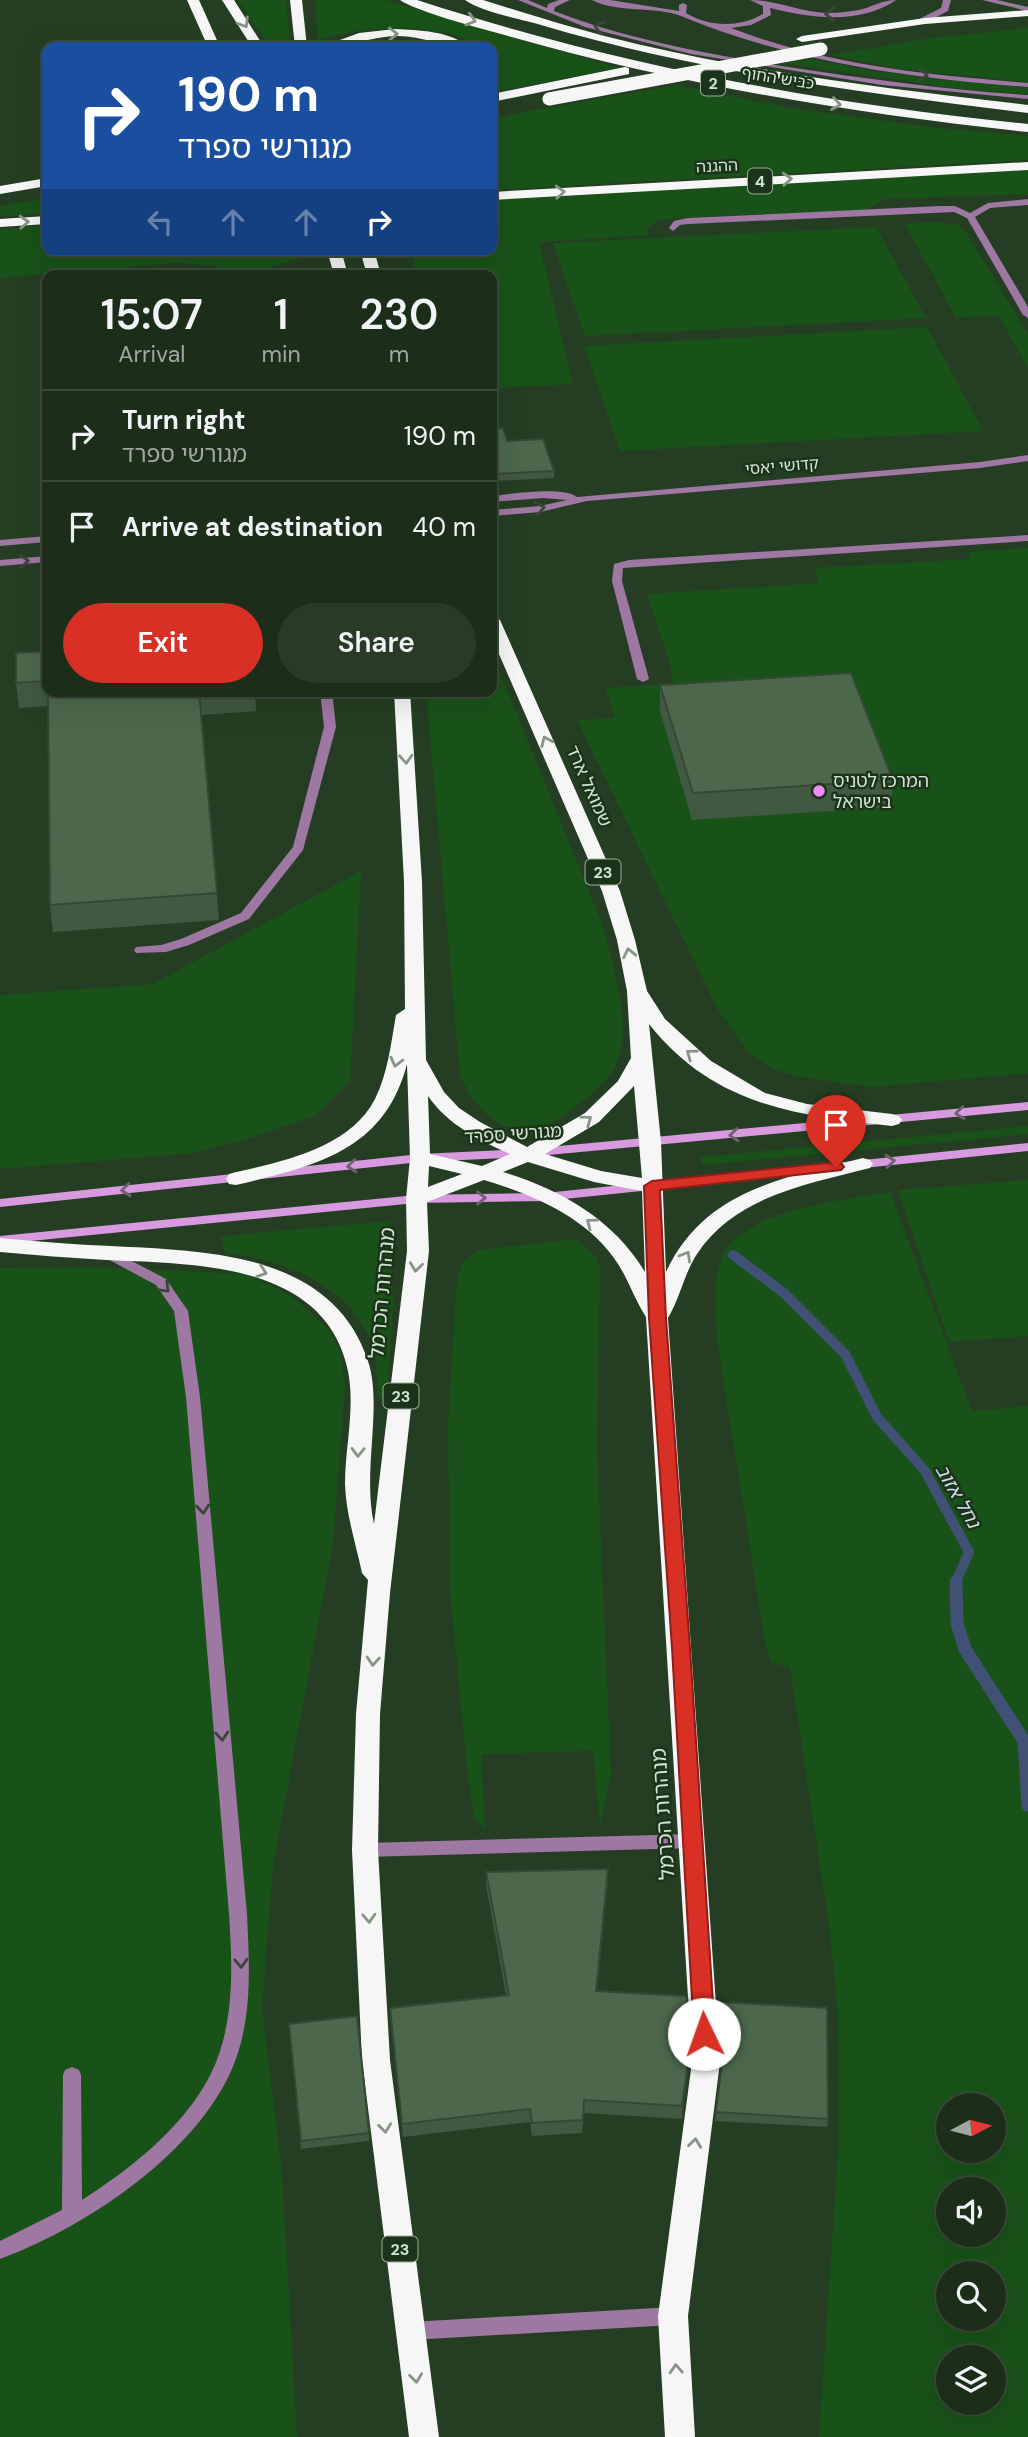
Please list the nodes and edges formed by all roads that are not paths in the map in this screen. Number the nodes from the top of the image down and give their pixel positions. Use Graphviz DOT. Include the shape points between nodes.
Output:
graph roads {
  1 [pos="193,0"];
  2 [pos="228,0"];
  3 [pos="296,0"];
  4 [pos="406,0"];
  5 [pos="471,0"];
  6 [pos="523,0"];
  7 [pos="566,0"];
  8 [pos="596,0"];
  9 [pos="627,0"];
  10 [pos="754,0"];
  11 [pos="892,0"];
  12 [pos="947,0"];
  13 [pos="986,0"];
  14 [pos="687,4"];
  15 [pos="766,7"];
  16 [pos="1028,11"];
  17 [pos="550,12"];
  18 [pos="922,21"];
  19 [pos="715,25"];
  20 [pos="1028,26"];
  21 [pos="212,42"];
  22 [pos="255,42"];
  23 [pos="300,42"];
  24 [pos="340,42"];
  25 [pos="450,42"];
  26 [pos="1028,85"];
  27 [pos="497,95"];
  28 [pos="1028,97"];
  29 [pos="1028,109"];
  30 [pos="497,110"];
  31 [pos="1028,128"];
  32 [pos="1028,166"];
  33 [pos="42,172"];
  34 [pos="0,178"];
  35 [pos="42,183"];
  36 [pos="0,190"];
  37 [pos="42,194"];
  38 [pos="497,195"];
  39 [pos="0,201"];
  40 [pos="1028,202"];
  41 [pos="970,216"];
  42 [pos="42,220"];
  43 [pos="0,223"];
  44 [pos="673,228"];
  45 [pos="1028,315"];
  46 [pos="1028,458"];
  47 [pos="980,465"];
  48 [pos="1028,465"];
  49 [pos="587,498"];
  50 [pos="497,499"];
  51 [pos="497,513"];
  52 [pos="1028,538"];
  53 [pos="42,539"];
  54 [pos="0,543"];
  55 [pos="42,559"];
  56 [pos="0,563"];
  57 [pos="497,631"];
  58 [pos="643,679"];
  59 [pos="327,697"];
  60 [pos="402,697"];
  61 [pos="140,950"];
  62 [pos="413,971"];
  63 [pos="637,991"];
  64 [pos="641,1058"];
  65 [pos="417,1061"];
  66 [pos="1028,1106"];
  67 [pos="892,1120"];
  68 [pos="651,1142"];
  69 [pos="1028,1146"];
  70 [pos="527,1153"];
  71 [pos="419,1158"];
  72 [pos="863,1164"];
  73 [pos="482,1172"];
  74 [pos="236,1179"];
  75 [pos="652,1186"];
  76 [pos="545,1197"];
  77 [pos="416,1199"];
  78 [pos="0,1203"];
  79 [pos="0,1242"];
  80 [pos="107,1253"];
  81 [pos="657,1318"];
  82 [pos="378,1593"];
  83 [pos="693,1841"];
  84 [pos="365,1850"];
  85 [pos="72,2075"];
  86 [pos="72,2213"];
  87 [pos="0,2250"];
  88 [pos="673,2316"];
  89 [pos="410,2331"];
  90 [pos="424,2437"];
  91 [pos="680,2437"];
  1 -- 21 [label="highway"];
  2 -- 22 [label="highway, one-way"];
  3 -- 23 [label="highway"];
  4 -- 31 [label="highway, כביש החוף / 2, one-way" via="621,63 699,80 857,107"];
  5 -- 29 [label="highway, כביש החוף / 2" via="707,62"];
  6 -- 17 [label="street"];
  7 -- 17 [label="street" via="551,6"];
  8 -- 14 [label="street"];
  9 -- 14 [label="street"];
  10 -- 15 [label="street"];
  11 -- 15 [label="street, one-way" via="864,11 830,15"];
  12 -- 18 [label="street" via="945,9"];
  13 -- 16 [label="street"];
  14 -- 19 [label="street" via="696,22"];
  15 -- 19 [label="street" via="762,19"];
  16 -- 18 [label="highway"];
  28 -- 17 [label="street, one-way" via="913,89 685,51"];
  18 -- 27 [label="highway"];
  19 -- 26 [label="street, one-way" via="755,42 830,60 916,75"];
  20 -- 30 [label="highway, bridge" via="897,36"];
  24 -- 25 [label="highway, one-way" via="396,34"];
  38 -- 32 [label="highway, ההגנה / 4, one-way"];
  33 -- 34 [label="highway"];
  35 -- 36 [label="highway"];
  37 -- 39 [label="highway"];
  40 -- 41 [label="street" via="988,206"];
  41 -- 44 [label="street" via="940,209 688,221"];
  41 -- 45 [label="street"];
  43 -- 42 [label="highway, one-way"];
  46 -- 47 [label="street, קדושי יאסי"];
  47 -- 48 [label="street, קדושי יאסי"];
  47 -- 49 [label="street, קדושי יאסי"];
  49 -- 50 [label="street, קדושי יאסי"];
  51 -- 49 [label="street, קדושי יאסי, one-way"];
  52 -- 58 [label="street" via="618,566 617,581"];
  53 -- 54 [label="street"];
  56 -- 55 [label="street, one-way"];
  63 -- 57 [label="highway, שמואל ארד / 23, one-way" via="611,891"];
  59 -- 61 [label="street" via="330,727 299,847 245,916 185,942"];
  60 -- 62 [label="highway, 23, one-way"];
  62 -- 65 [label="highway, 23"];
  62 -- 74 [label="highway, one-way" via="390,1083 369,1123 316,1156"];
  63 -- 64 [label="highway, שמואל ארד / 23"];
  67 -- 63 [label="highway, one-way" via="818,1112 758,1097 683,1049"];
  64 -- 68 [label="highway, שמואל ארד / 23"];
  70 -- 64 [label="highway, one-way" via="608,1105"];
  65 -- 70 [label="highway" via="434,1092 452,1111"];
  65 -- 71 [label="highway, 23"];
  66 -- 67 [label="street, מגורשי ספרד, one-way"];
  67 -- 68 [label="street, מגורשי ספרד, one-way"];
  68 -- 70 [label="street, מגורשי ספרד"];
  68 -- 75 [label="highway, 23"];
  72 -- 69 [label="street, one-way"];
  70 -- 71 [label="street, מגורשי ספרד"];
  70 -- 73 [label="highway"];
  70 -- 75 [label="highway" via="596,1177"];
  71 -- 73 [label="highway"];
  71 -- 74 [label="street, מגורשי ספרד, one-way"];
  71 -- 77 [label="highway, 23"];
  72 -- 75 [label="street"];
  81 -- 72 [label="highway, one-way" via="686,1254 724,1212 775,1188"];
  73 -- 76 [label="highway"];
  73 -- 77 [label="highway"];
  74 -- 78 [label="street, מגורשי ספרד, one-way"];
  75 -- 76 [label="street"];
  75 -- 81 [label="highway, מנהרות הכרמל / 23"];
  77 -- 76 [label="street, one-way"];
  81 -- 76 [label="highway, one-way" via="621,1252 600,1229 575,1210"];
  77 -- 79 [label="street"];
  77 -- 82 [label="highway, מנהרות הכרמל / 23, one-way" via="418,1251"];
  79 -- 80 [label="highway"];
  80 -- 82 [label="highway, one-way" via="244,1265 295,1286 336,1318 358,1362 357,1487"];
  80 -- 86 [label="street, one-way" via="161,1282 181,1311 193,1397 242,1972 237,2018 224,2067 195,2112 148,2162"];
  81 -- 83 [label="highway, מנהרות הכרמל / 23"];
  82 -- 84 [label="highway, מנהרות הכרמל / 23, one-way" via="368,1714"];
  83 -- 84 [label="street"];
  88 -- 83 [label="highway, מנהרות הכרמל / 23, one-way" via="706,2062"];
  84 -- 89 [label="highway, מנהרות הכרמל / 23, one-way" via="376,2060"];
  85 -- 86 [label="street"];
  86 -- 87 [label="street"];
  88 -- 89 [label="street"];
  91 -- 88 [label="highway, מנהרות הכרמל / 23, one-way"];
  89 -- 90 [label="highway, מנהרות הכרמל / 23, one-way"];
}
